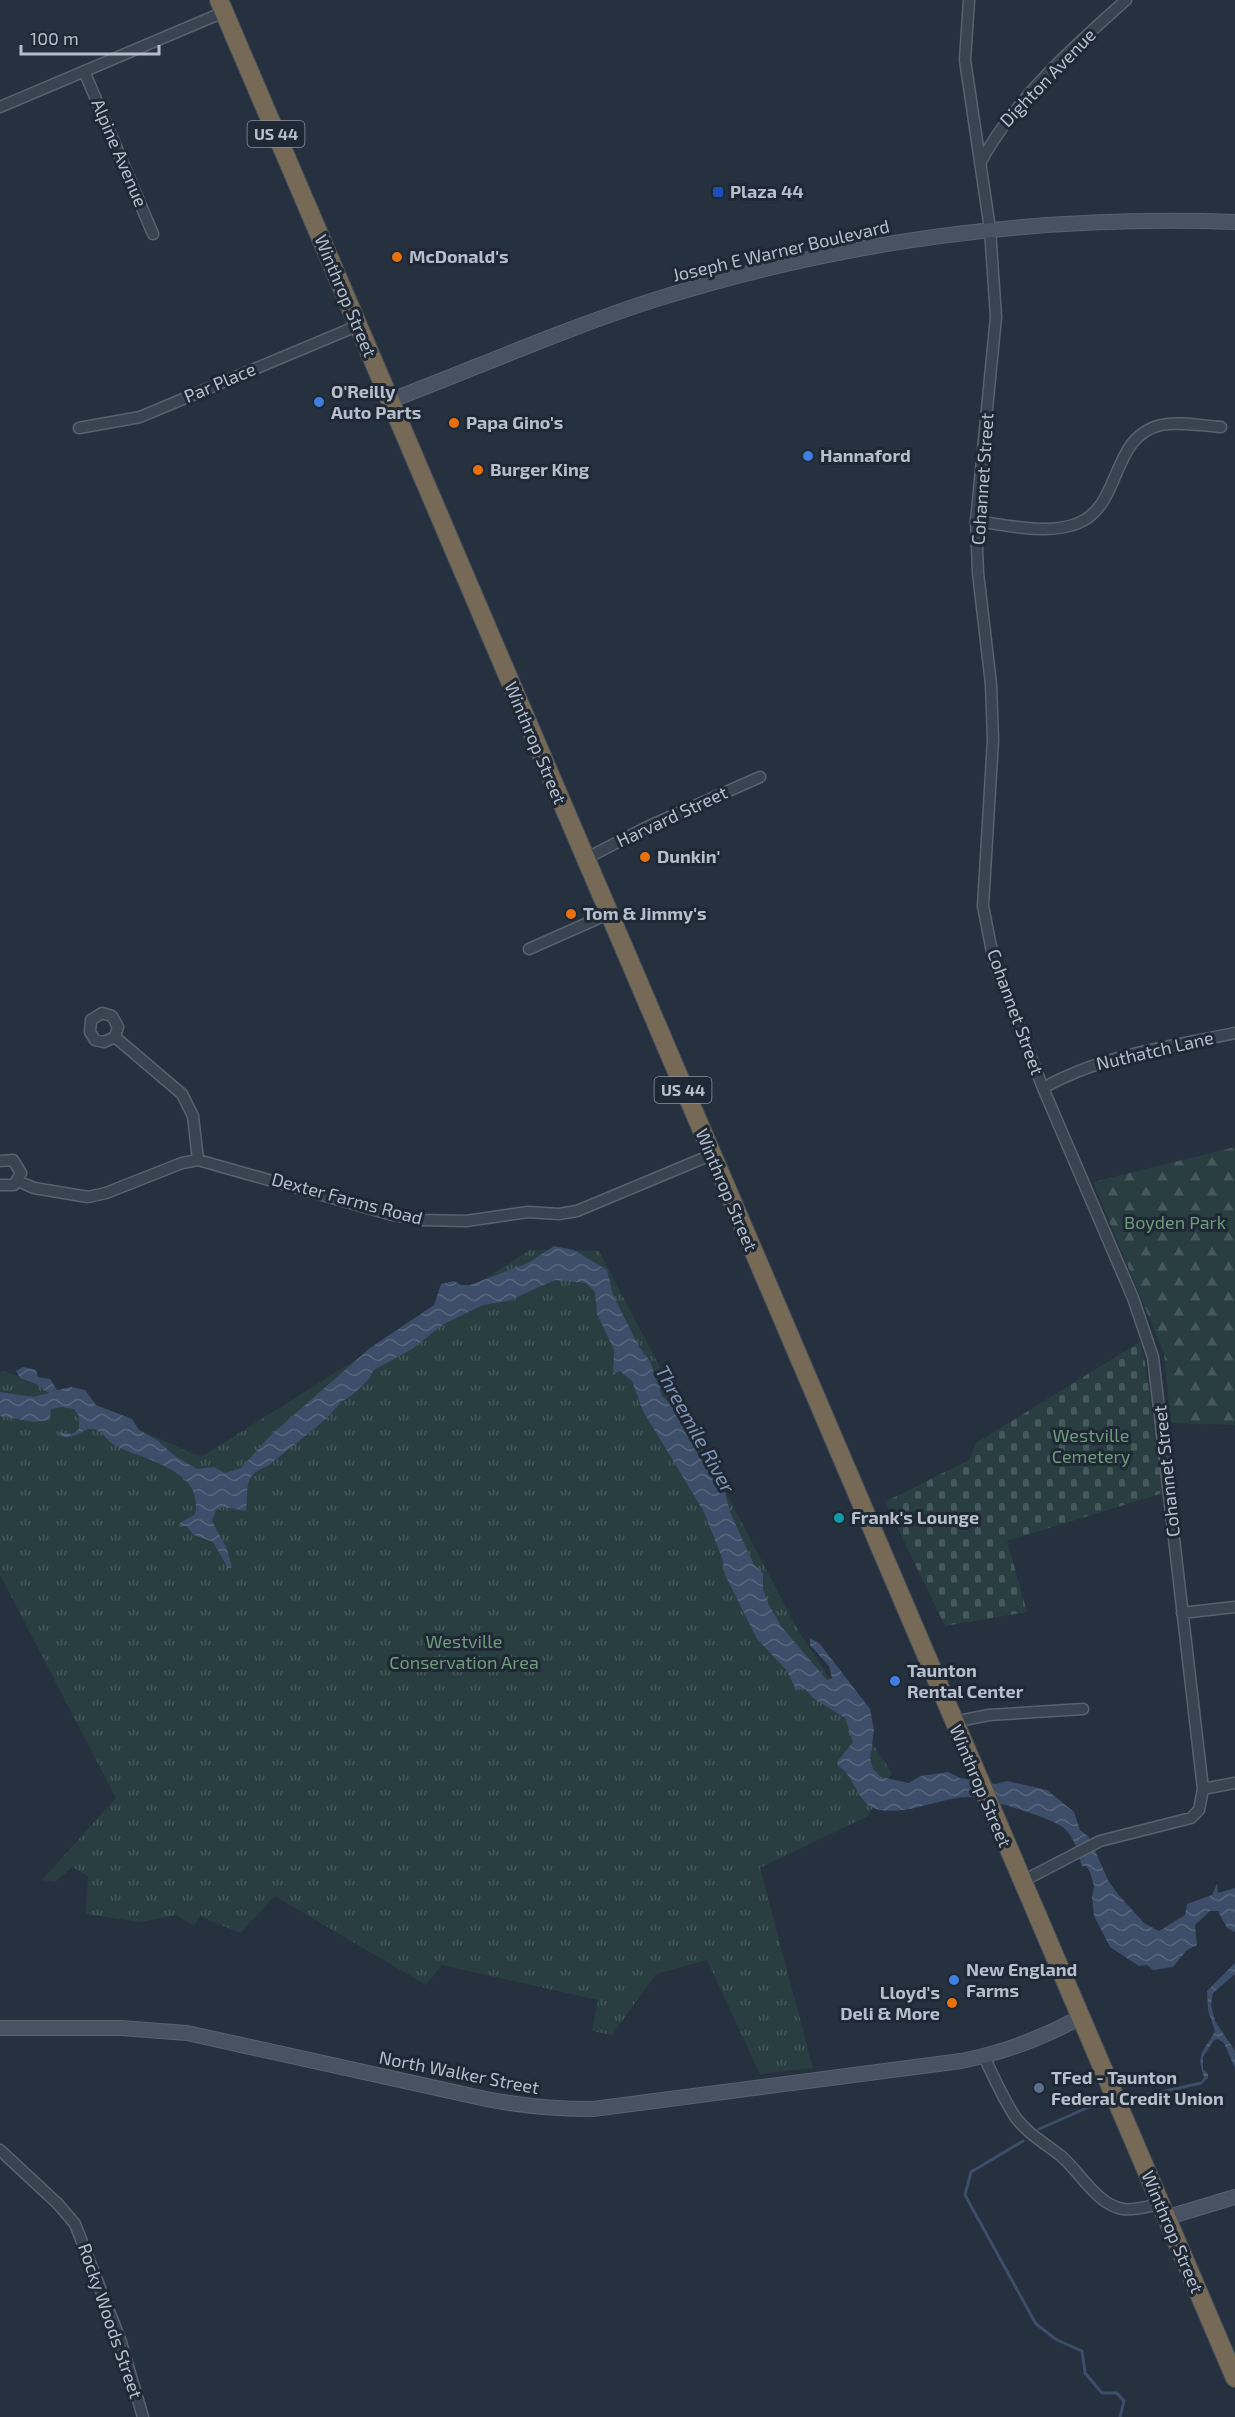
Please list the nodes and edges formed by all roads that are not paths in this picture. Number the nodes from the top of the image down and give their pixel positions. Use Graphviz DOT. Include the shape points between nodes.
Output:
graph roads {
  1 [pos="969,0"];
  2 [pos="1126,0"];
  3 [pos="222,6"];
  4 [pos="84,72"];
  5 [pos="0,107"];
  6 [pos="980,163"];
  7 [pos="1235,222"];
  8 [pos="990,229"];
  9 [pos="153,234"];
  10 [pos="357,326"];
  11 [pos="389,401"];
  12 [pos="1221,427"];
  13 [pos="79,428"];
  14 [pos="976,521"];
  15 [pos="760,777"];
  16 [pos="585,859"];
  17 [pos="609,914"];
  18 [pos="529,949"];
  19 [pos="1235,1033"];
  20 [pos="115,1036"];
  21 [pos="1043,1088"];
  22 [pos="711,1155"];
  23 [pos="198,1160"];
  24 [pos="0,1161"];
  25 [pos="18,1181"];
  26 [pos="0,1185"];
  27 [pos="1235,1607"];
  28 [pos="1182,1613"];
  29 [pos="1083,1709"];
  30 [pos="953,1722"];
  31 [pos="1235,1783"];
  32 [pos="1203,1789"];
  33 [pos="1021,1882"];
  34 [pos="1079,2018"];
  35 [pos="0,2028"];
  36 [pos="984,2057"];
  37 [pos="0,2150"];
  38 [pos="1235,2197"];
  39 [pos="1162,2211"];
  40 [pos="1235,2378"];
  41 [pos="143,2417"];
  1 -- 6 [label="street, Cohannet Street" via="965,60"];
  2 -- 6 [label="street, Dighton Avenue" via="1030,93 996,134"];
  3 -- 4 [label="street"];
  3 -- 10 [label="highway, Winthrop Street / US 44"];
  4 -- 5 [label="street"];
  4 -- 9 [label="street, Alpine Avenue"];
  6 -- 8 [label="street, Cohannet Street"];
  7 -- 8 [label="main road, Joseph E Warner Boulevard" via="1105,221"];
  8 -- 11 [label="main road, Joseph E Warner Boulevard" via="842,251 657,299"];
  8 -- 14 [label="street, Cohannet Street" via="996,318"];
  10 -- 11 [label="highway, Winthrop Street / US 44"];
  10 -- 13 [label="street, Par Place" via="140,417"];
  11 -- 16 [label="highway, Winthrop Street / US 44"];
  12 -- 14 [label="street" via="1173,424 1144,432 1130,444 1100,509 1075,524 1037,528"];
  14 -- 21 [label="street, Cohannet Street" via="978,573 992,684 993,740 983,906 993,962"];
  15 -- 16 [label="street, Harvard Street"];
  16 -- 17 [label="highway, Winthrop Street / US 44"];
  17 -- 18 [label="street"];
  17 -- 22 [label="highway, Winthrop Street / US 44"];
  19 -- 21 [label="street, Nuthatch Lane" via="1118,1056"];
  20 -- 23 [label="street" via="182,1094 193,1116"];
  21 -- 28 [label="street, Cohannet Street" via="1133,1298 1153,1357"];
  22 -- 23 [label="street, Dexter Farms Road" via="578,1211 528,1212 448,1222 389,1214"];
  22 -- 30 [label="highway, Winthrop Street / US 44"];
  23 -- 25 [label="street" via="88,1197 34,1188"];
  24 -- 25 [label="street" via="10,1159 18,1164"];
  25 -- 26 [label="street" via="9,1187"];
  27 -- 28 [label="street"];
  28 -- 32 [label="street, Cohannet Street"];
  29 -- 30 [label="street" via="989,1715"];
  30 -- 33 [label="highway, Winthrop Street / US 44"];
  31 -- 32 [label="street"];
  32 -- 33 [label="street, Cohannet Street" via="1199,1810 1191,1818 1097,1843"];
  33 -- 34 [label="highway, Winthrop Street / US 44"];
  34 -- 36 [label="main road, North Walker Street" via="1048,2035"];
  34 -- 39 [label="highway, Winthrop Street / US 44"];
  35 -- 36 [label="main road, North Walker Street" via="187,2033 521,2106 570,2109"];
  36 -- 39 [label="street" via="1018,2121 1098,2194 1125,2210"];
  37 -- 41 [label="street, Rocky Woods Street" via="75,2224 120,2339"];
  38 -- 39 [label="main road"];
  39 -- 40 [label="highway, Winthrop Street / US 44"];
}
